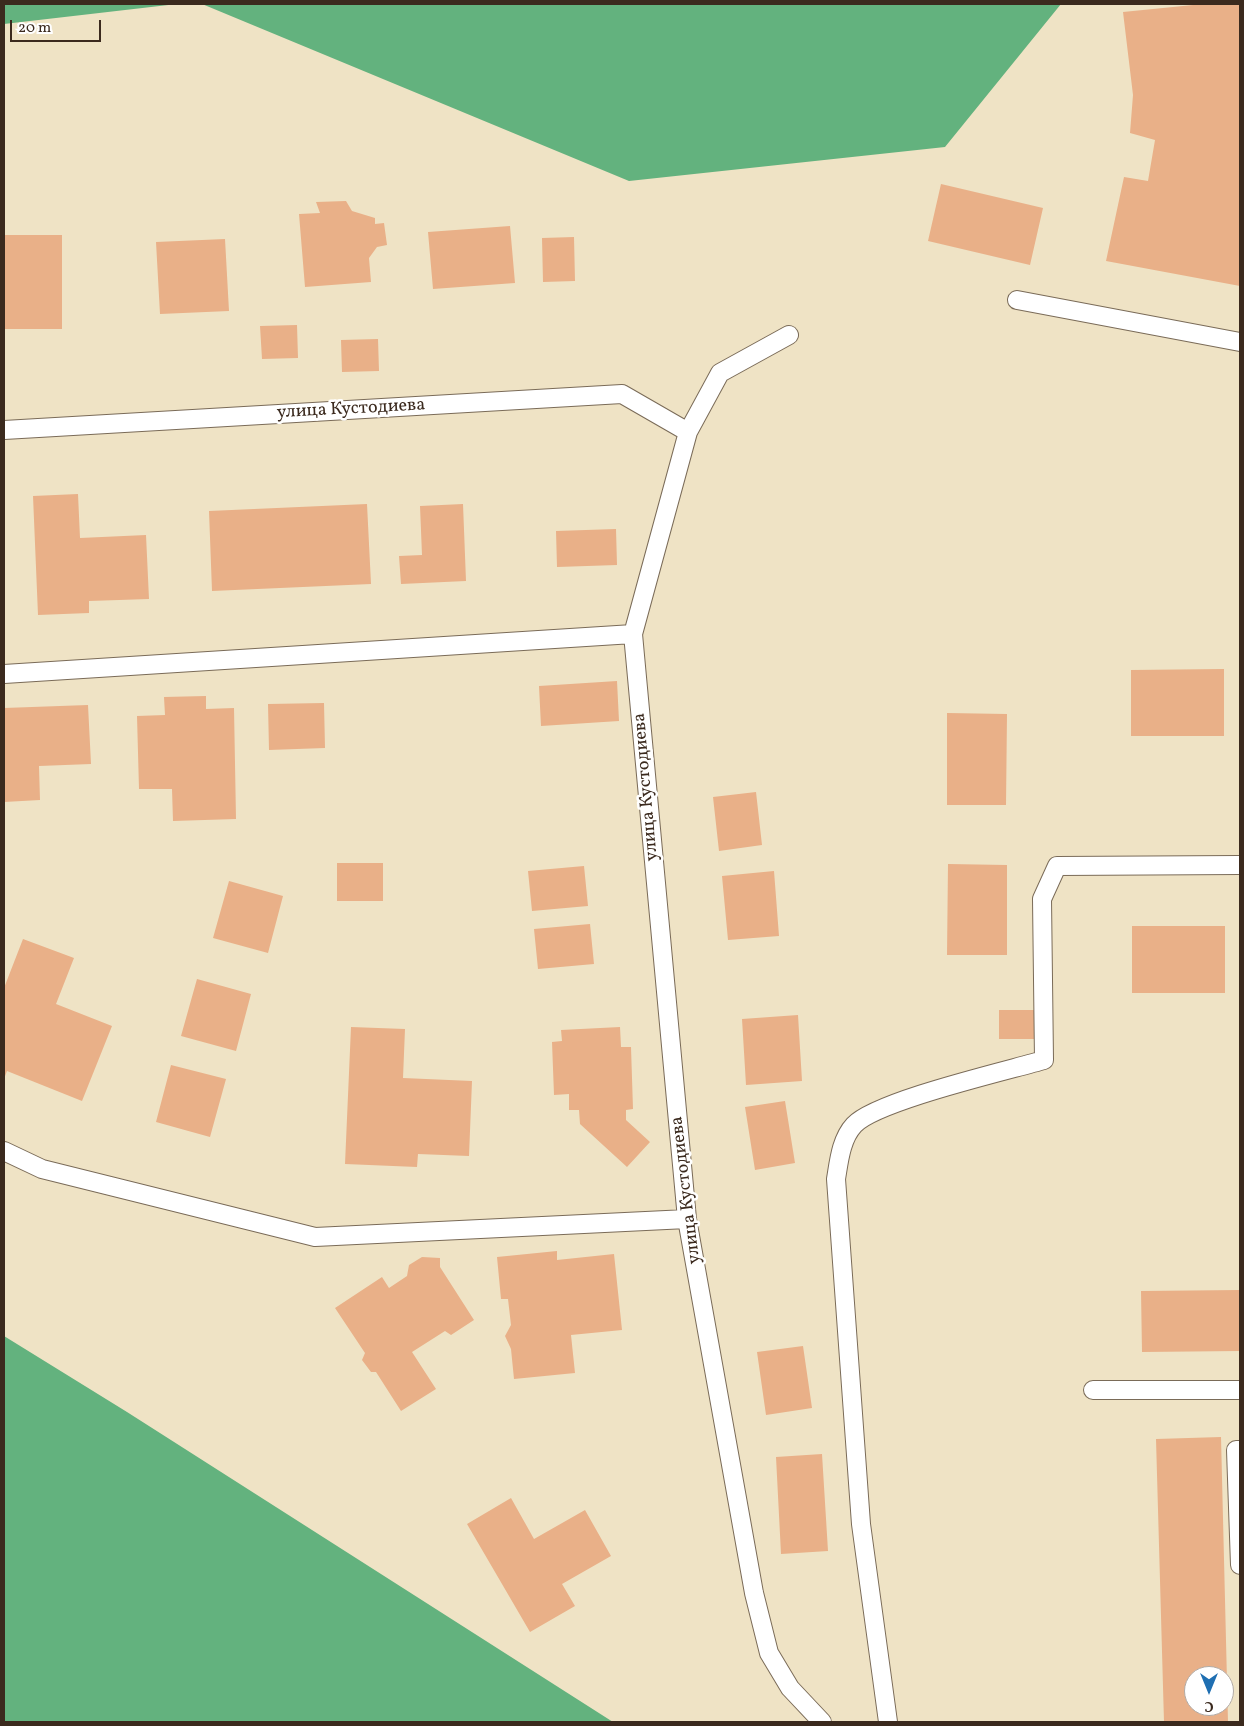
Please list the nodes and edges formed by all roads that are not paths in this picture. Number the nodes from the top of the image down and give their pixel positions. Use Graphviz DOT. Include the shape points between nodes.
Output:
graph roads {
  1 [pos="1017,300"];
  2 [pos="789,335"];
  3 [pos="1240,342"];
  4 [pos="4,430"];
  5 [pos="688,432"];
  6 [pos="633,634"];
  7 [pos="4,674"];
  8 [pos="1240,865"];
  9 [pos="4,1151"];
  10 [pos="687,1219"];
  11 [pos="1093,1390"];
  12 [pos="1240,1390"];
  13 [pos="1240,1450"];
  14 [pos="1240,1565"];
  15 [pos="822,1722"];
  16 [pos="888,1722"];
  1 -- 3 [label="lane"];
  2 -- 5 [label="lane, улица Кустодиева" via="720,373"];
  4 -- 5 [label="lane, улица Кустодиева" via="622,394"];
  5 -- 6 [label="lane, улица Кустодиева"];
  6 -- 7 [label="lane"];
  6 -- 10 [label="lane, улица Кустодиева"];
  8 -- 16 [label="lane" via="1057,866 1042,899 1044,1060 886,1106 854,1124 846,1138 836,1179 861,1524"];
  9 -- 10 [label="lane" via="42,1169 315,1237"];
  10 -- 15 [label="lane, улица Кустодиева" via="754,1592 769,1653 790,1688"];
  11 -- 12 [label="lane"];
  13 -- 14 [label="lane" via="1236,1450"];
}
